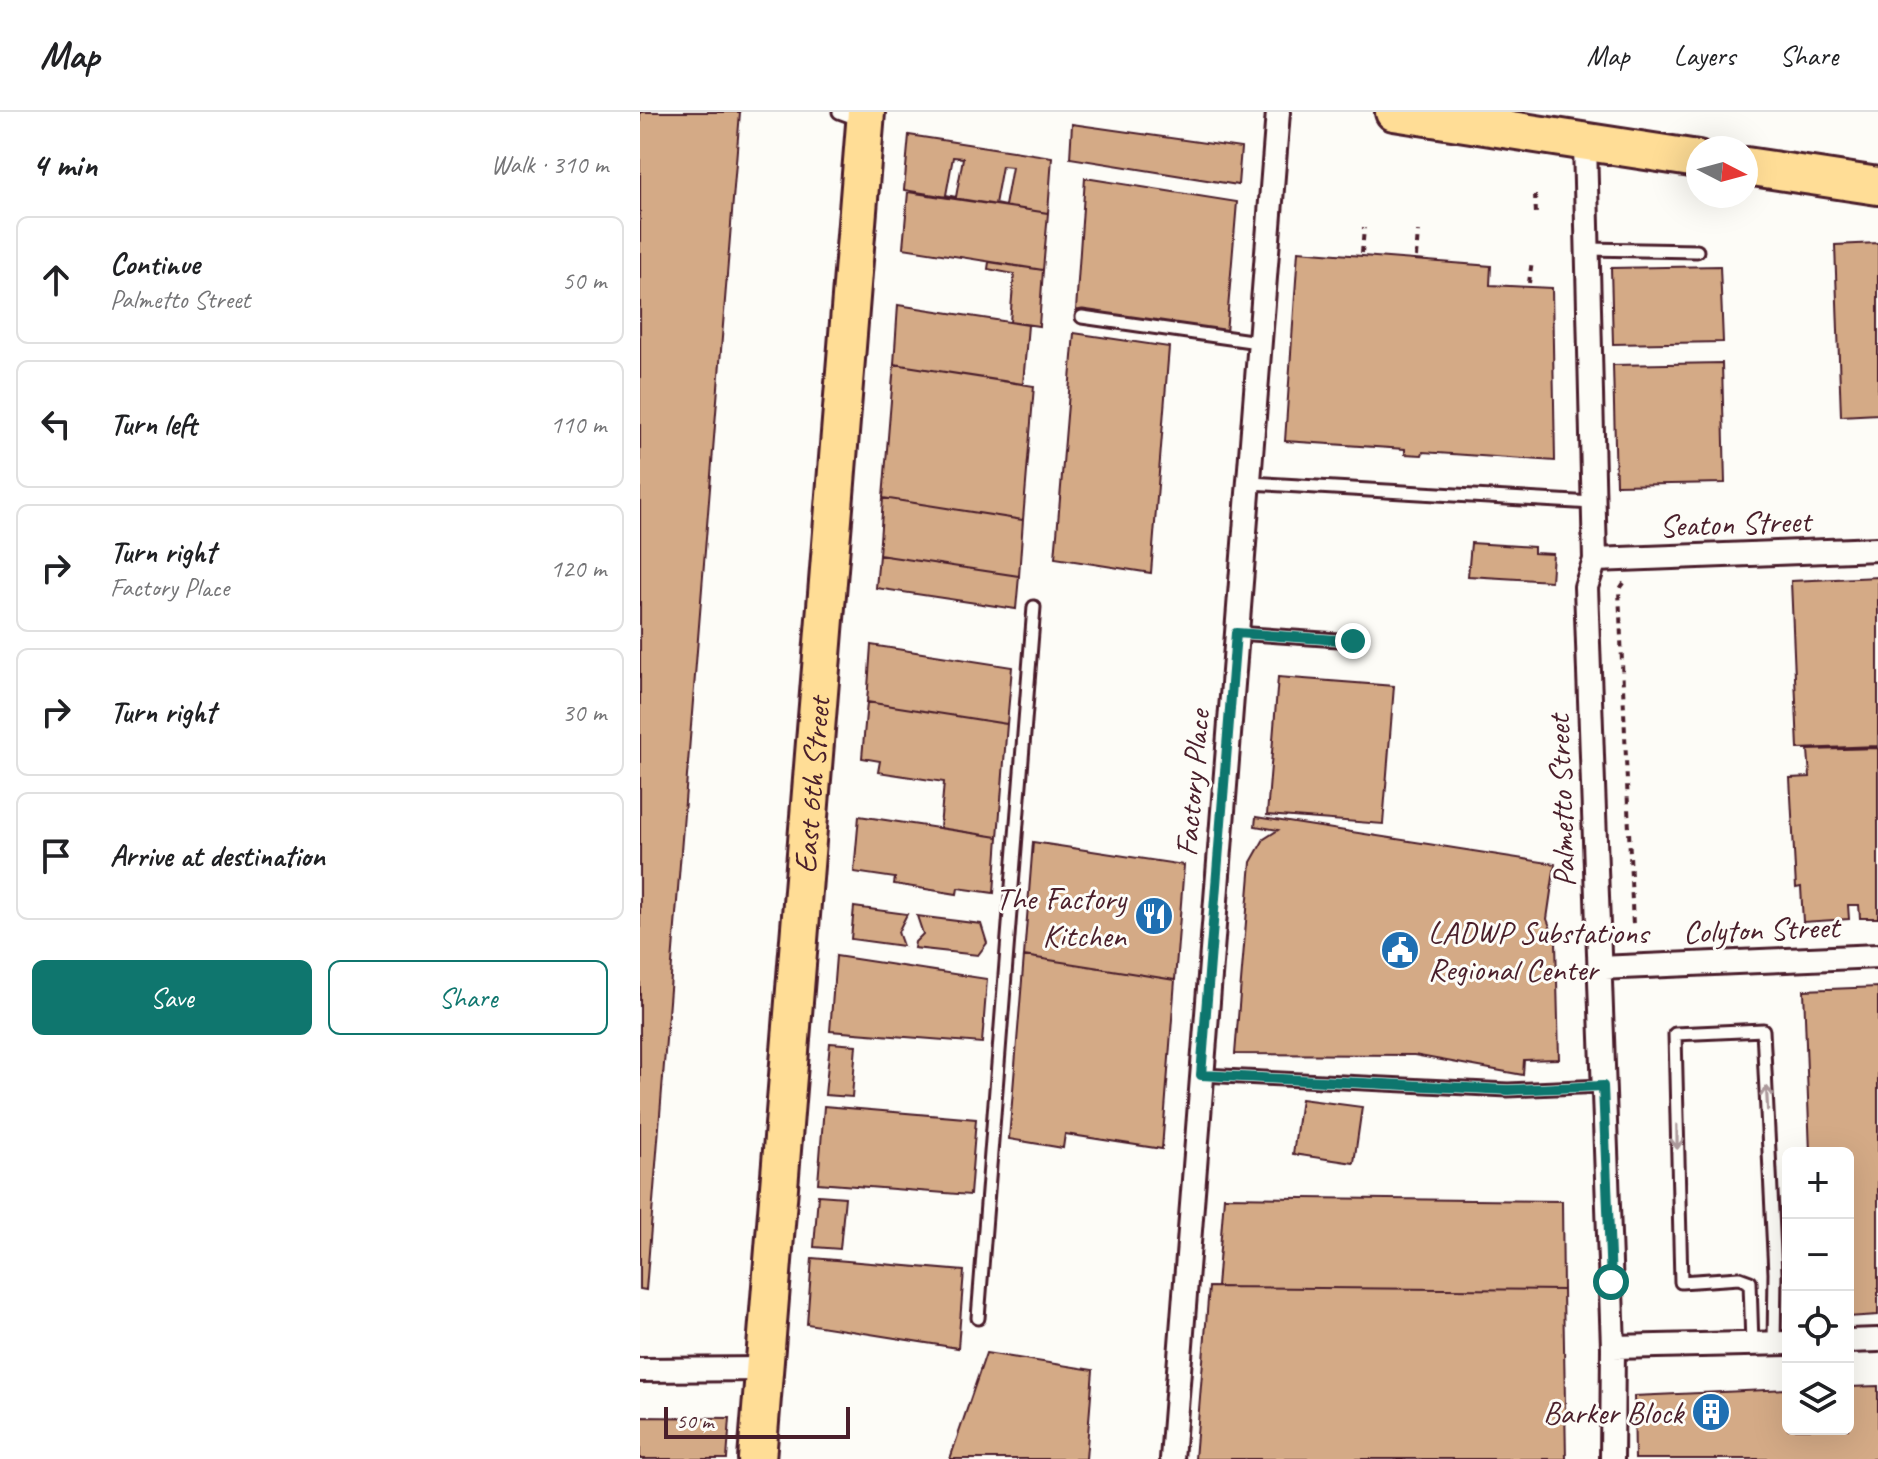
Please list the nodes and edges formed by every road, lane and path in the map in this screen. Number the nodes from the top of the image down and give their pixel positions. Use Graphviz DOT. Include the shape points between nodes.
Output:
graph roads {
  1 [pos="1278,112"];
  2 [pos="1394,112"];
  3 [pos="857,115"];
  4 [pos="1585,142"];
  5 [pos="1686,157"];
  6 [pos="1758,168"];
  7 [pos="1878,186"];
  8 [pos="1535,195"];
  9 [pos="1536,214"];
  10 [pos="1364,228"];
  11 [pos="1418,232"];
  12 [pos="1587,249"];
  13 [pos="1697,251"];
  14 [pos="1362,253"];
  15 [pos="1416,257"];
  16 [pos="1532,260"];
  17 [pos="1529,283"];
  18 [pos="1082,317"];
  19 [pos="1258,342"];
  20 [pos="1249,483"];
  21 [pos="1593,503"];
  22 [pos="1878,549"];
  23 [pos="1595,560"];
  24 [pos="1624,582"];
  25 [pos="1034,607"];
  26 [pos="1236,633"];
  27 [pos="1353,641"];
  28 [pos="1633,927"];
  29 [pos="1878,956"];
  30 [pos="1599,968"];
  31 [pos="1201,1075"];
  32 [pos="1603,1086"];
  33 [pos="978,1318"];
  34 [pos="1878,1340"];
  35 [pos="1854,1341"];
  36 [pos="1771,1343"];
  37 [pos="1613,1347"];
  38 [pos="764,1369"];
  39 [pos="640,1370"];
  40 [pos="757,1459"];
  41 [pos="1172,1459"];
  42 [pos="1612,1459"];
  1 -- 19 [label="street, Factory Place"];
  2 -- 4 [label="main road"];
  3 -- 38 [label="main road, East 6th Street"];
  4 -- 5 [label="main road"];
  4 -- 12 [label="street, Palmetto Street"];
  6 -- 7 [label="main road"];
  8 -- 9 [label="path"];
  10 -- 14 [label="path"];
  11 -- 15 [label="path"];
  12 -- 13 [label="lane"];
  12 -- 21 [label="street, Palmetto Street"];
  16 -- 17 [label="path"];
  18 -- 19 [label="lane"];
  19 -- 20 [label="street, Factory Place"];
  20 -- 21 [label="lane"];
  20 -- 26 [label="street, Factory Place"];
  21 -- 23 [label="street, Palmetto Street"];
  22 -- 23 [label="street, Seaton Street"];
  23 -- 30 [label="street, Palmetto Street" via="1586,587"];
  24 -- 28 [label="path" via="1619,590"];
  25 -- 33 [label="lane"];
  26 -- 27 [label="lane"];
  26 -- 31 [label="street, Factory Place"];
  29 -- 30 [label="street, Colyton Street"];
  30 -- 32 [label="street, Palmetto Street"];
  31 -- 32 [label="lane" via="1508,1090"];
  31 -- 41 [label="street, Factory Place"];
  32 -- 37 [label="street, Palmetto Street"];
  34 -- 35 [label="street"];
  36 -- 36 [label="lane, one-way" via="1775,1273 1763,1030 1675,1034 1681,1282 1750,1282"];
  36 -- 37 [label="street"];
  37 -- 42 [label="street, Palmetto Street"];
  38 -- 39 [label="street"];
  38 -- 40 [label="main road, East 6th Street"];
}
